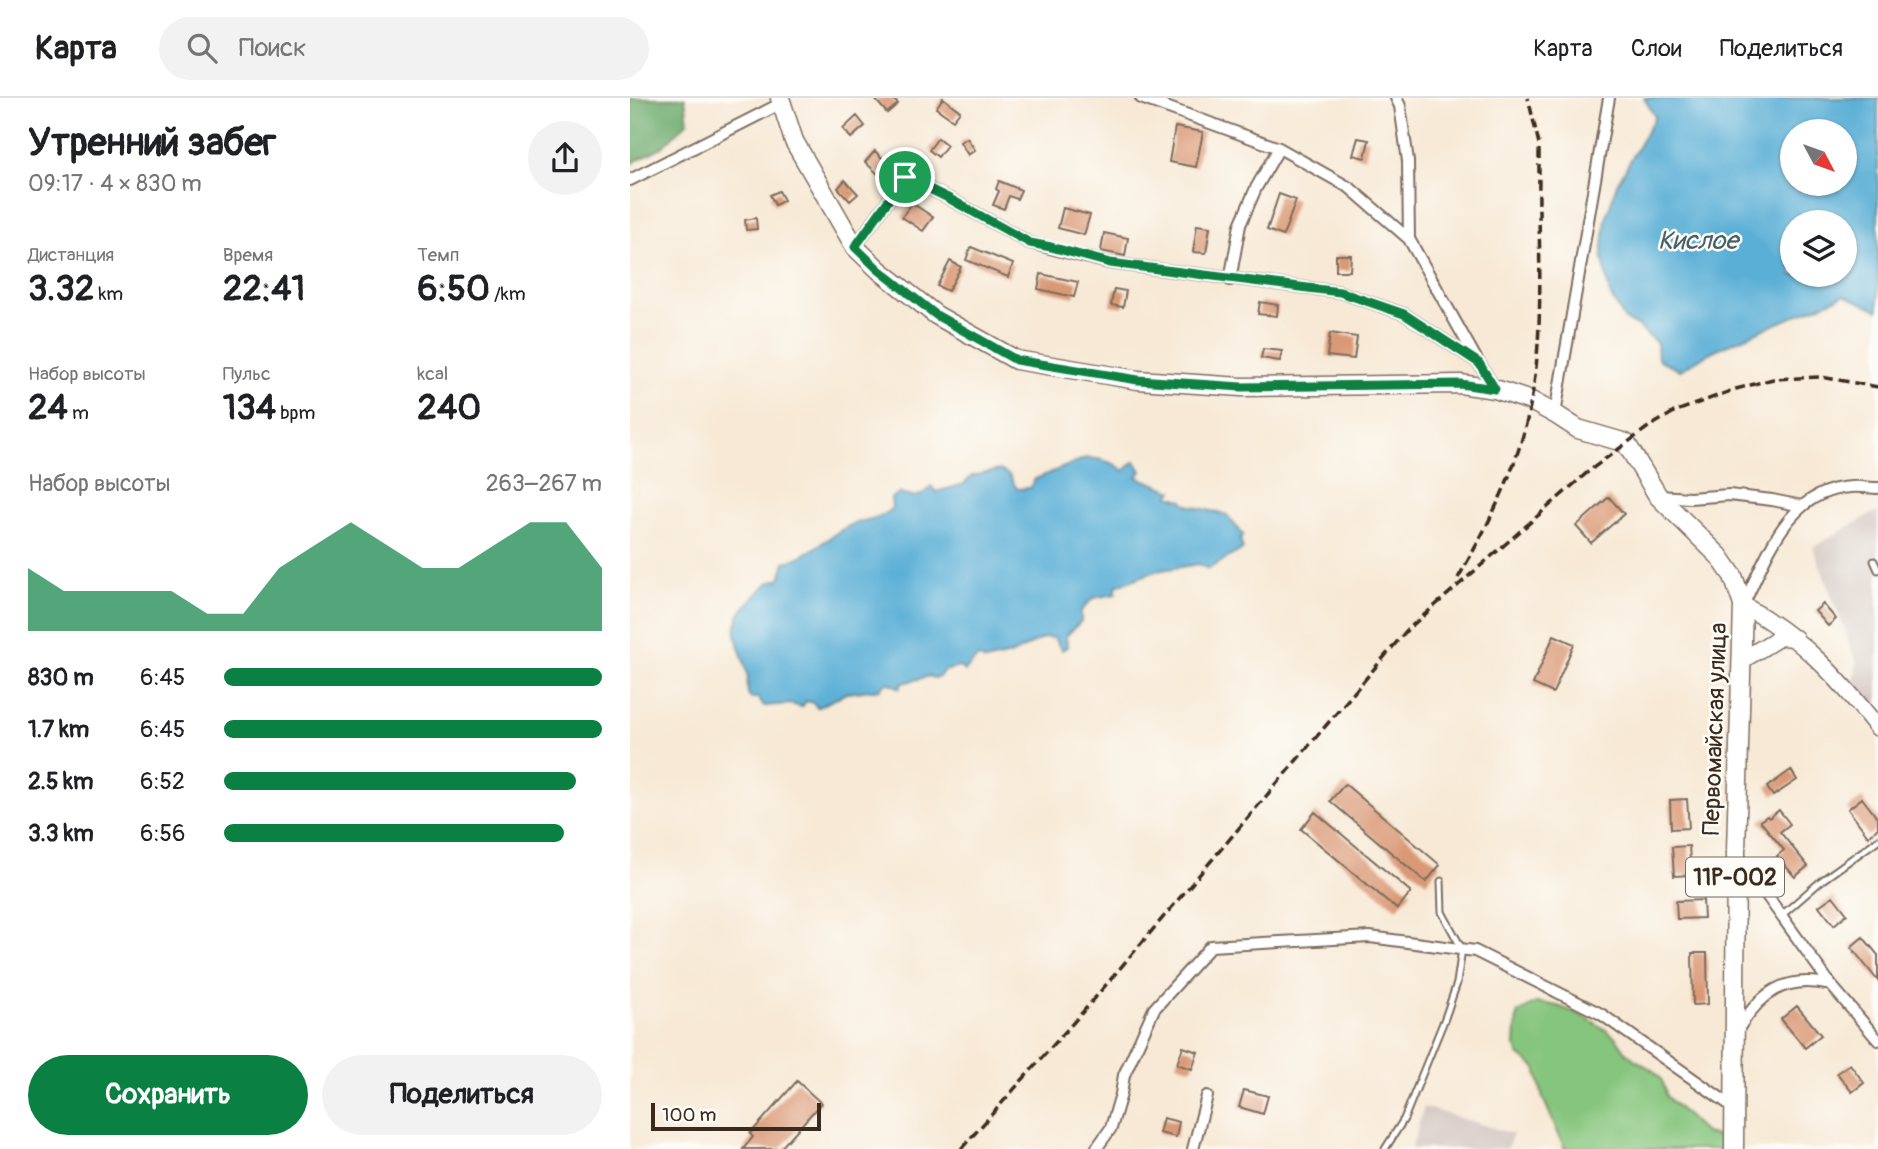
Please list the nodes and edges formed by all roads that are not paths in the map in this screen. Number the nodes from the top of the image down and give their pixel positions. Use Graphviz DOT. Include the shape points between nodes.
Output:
graph roads {
  1 [pos="1141,98"];
  2 [pos="1396,98"];
  3 [pos="1609,98"];
  4 [pos="781,101"];
  5 [pos="1279,148"];
  6 [pos="630,180"];
  7 [pos="1409,239"];
  8 [pos="855,247"];
  9 [pos="1230,279"];
  10 [pos="1479,363"];
  11 [pos="1495,389"];
  12 [pos="1555,414"];
  13 [pos="1878,488"];
  14 [pos="1658,496"];
  15 [pos="1801,506"];
  16 [pos="1874,561"];
  17 [pos="1878,570"];
  18 [pos="1743,605"];
  19 [pos="1795,638"];
  20 [pos="1741,661"];
  21 [pos="1878,728"];
  22 [pos="1878,839"];
  23 [pos="1735,851"];
  24 [pos="1441,881"];
  25 [pos="1782,915"];
  26 [pos="1462,949"];
  27 [pos="1831,985"];
  28 [pos="1734,1037"];
  29 [pos="1878,1040"];
  30 [pos="1207,1096"];
  31 [pos="1733,1107"];
  32 [pos="1096,1149"];
  33 [pos="1193,1149"];
  34 [pos="1385,1149"];
  35 [pos="1734,1149"];
  1 -- 5 [label="street"];
  2 -- 7 [label="street" via="1408,161"];
  3 -- 12 [label="street"];
  4 -- 6 [label="street"];
  4 -- 8 [label="main road, 11Р-002" via="794,141"];
  5 -- 7 [label="street" via="1350,188"];
  5 -- 9 [label="street" via="1240,225"];
  7 -- 10 [label="street"];
  8 -- 9 [label="street" via="905,177 1030,243 1110,263"];
  8 -- 11 [label="main road, 11Р-002" via="936,315 1016,360 1138,380 1241,387 1460,384"];
  9 -- 10 [label="street" via="1353,296 1404,314"];
  10 -- 11 [label="street"];
  11 -- 12 [label="main road, 11Р-002"];
  12 -- 14 [label="main road, 11Р-002" via="1578,429 1626,443"];
  13 -- 15 [label="street" via="1831,490"];
  14 -- 15 [label="street" via="1729,495"];
  14 -- 18 [label="main road, 11Р-002" via="1719,556 1733,576"];
  15 -- 18 [label="street" via="1780,528"];
  16 -- 17 [label="lane"];
  18 -- 19 [label="street"];
  18 -- 20 [label="main road, Первомайская улица / 11Р-002"];
  19 -- 20 [label="street" via="1780,637"];
  19 -- 21 [label="street" via="1826,666"];
  20 -- 23 [label="main road, Первомайская улица / 11Р-002"];
  22 -- 25 [label="lane"];
  23 -- 25 [label="street"];
  23 -- 28 [label="main road, Первомайская улица / 11Р-002"];
  24 -- 26 [label="lane" via="1443,912"];
  25 -- 27 [label="street"];
  26 -- 31 [label="street" via="1475,951 1601,1014"];
  26 -- 32 [label="street" via="1370,937 1212,946 1154,1009 1124,1075 1111,1128"];
  26 -- 34 [label="lane" via="1445,1018 1404,1119"];
  27 -- 28 [label="street" via="1814,980 1776,988 1749,1012"];
  27 -- 29 [label="street"];
  28 -- 31 [label="main road, Первомайская улица / 11Р-002"];
  30 -- 33 [label="street"];
  31 -- 35 [label="main road, Первомайская улица / 11Р-002"];
}
